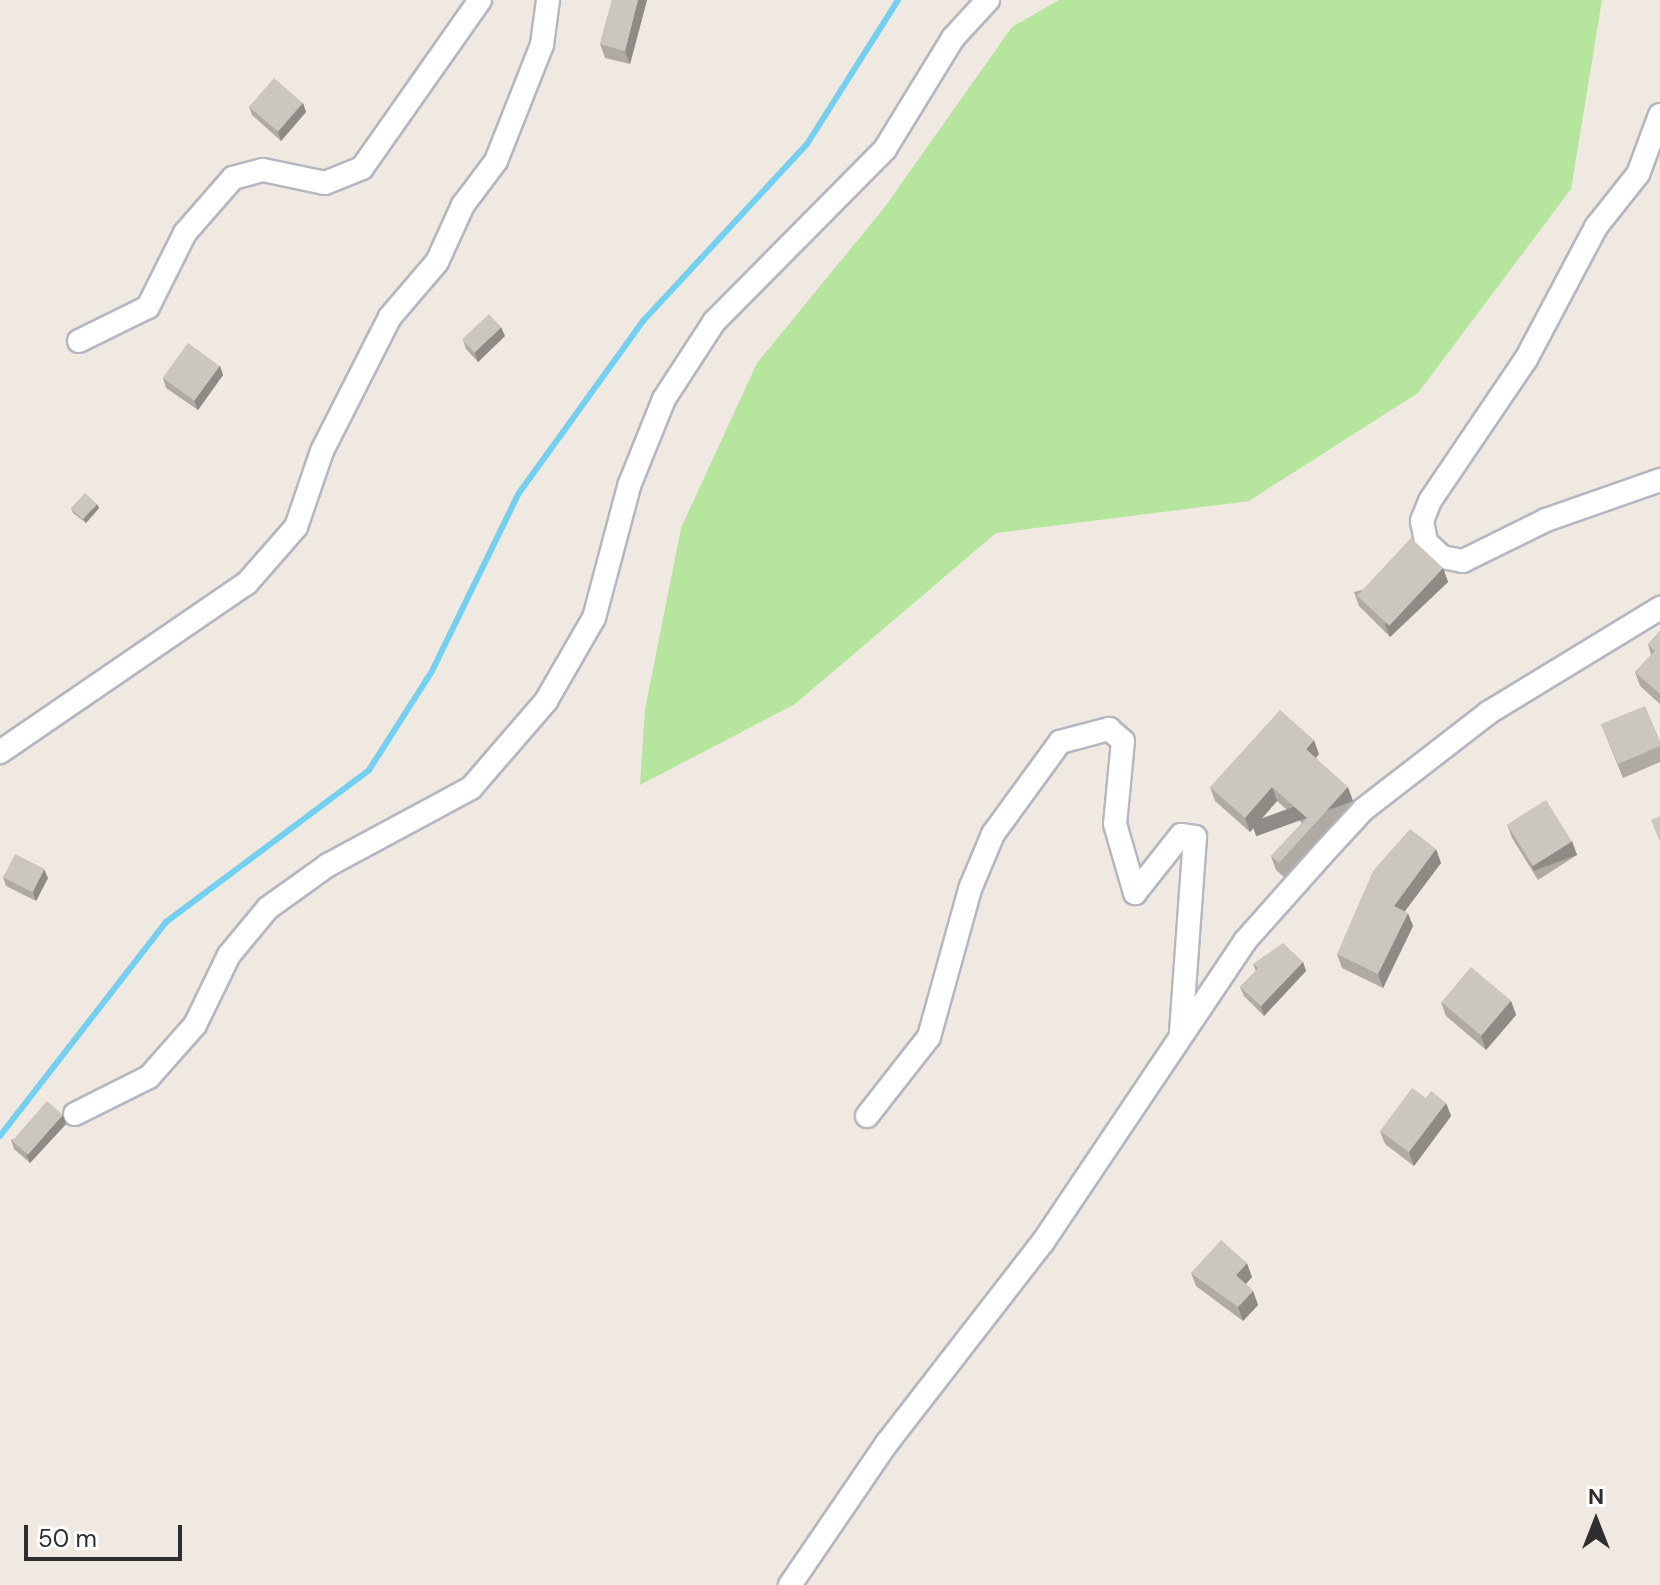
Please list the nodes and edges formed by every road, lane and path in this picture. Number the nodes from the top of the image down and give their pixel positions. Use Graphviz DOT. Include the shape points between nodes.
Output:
graph roads {
  1 [pos="480,0"];
  2 [pos="548,0"];
  3 [pos="988,0"];
  4 [pos="1660,115"];
  5 [pos="79,341"];
  6 [pos="1660,480"];
  7 [pos="1660,608"];
  8 [pos="0,752"];
  9 [pos="1181,1035"];
  10 [pos="75,1114"];
  11 [pos="867,1116"];
  12 [pos="790,1585"];
  1 -- 5 [label="street" via="362,168 325,183 263,170 233,178 185,233 148,307"];
  2 -- 8 [label="street" via="542,45 496,161 463,205 437,262 390,317 322,451 296,527 247,583"];
  3 -- 10 [label="street" via="953,38 885,149 714,322 664,399 629,486 594,618 546,701 471,788 328,865 268,908 229,955 195,1025 149,1077"];
  4 -- 6 [label="street" via="1638,174 1596,227 1526,359 1430,501 1422,521 1426,542 1442,557 1463,561 1546,520"];
  7 -- 9 [label="street" via="1488,713 1364,809 1245,941"];
  9 -- 11 [label="street" via="1195,837 1181,835 1135,893 1115,824 1123,741 1109,729 1060,742 993,834 970,889 929,1037"];
  9 -- 12 [label="street" via="1043,1242 887,1443"];
}
